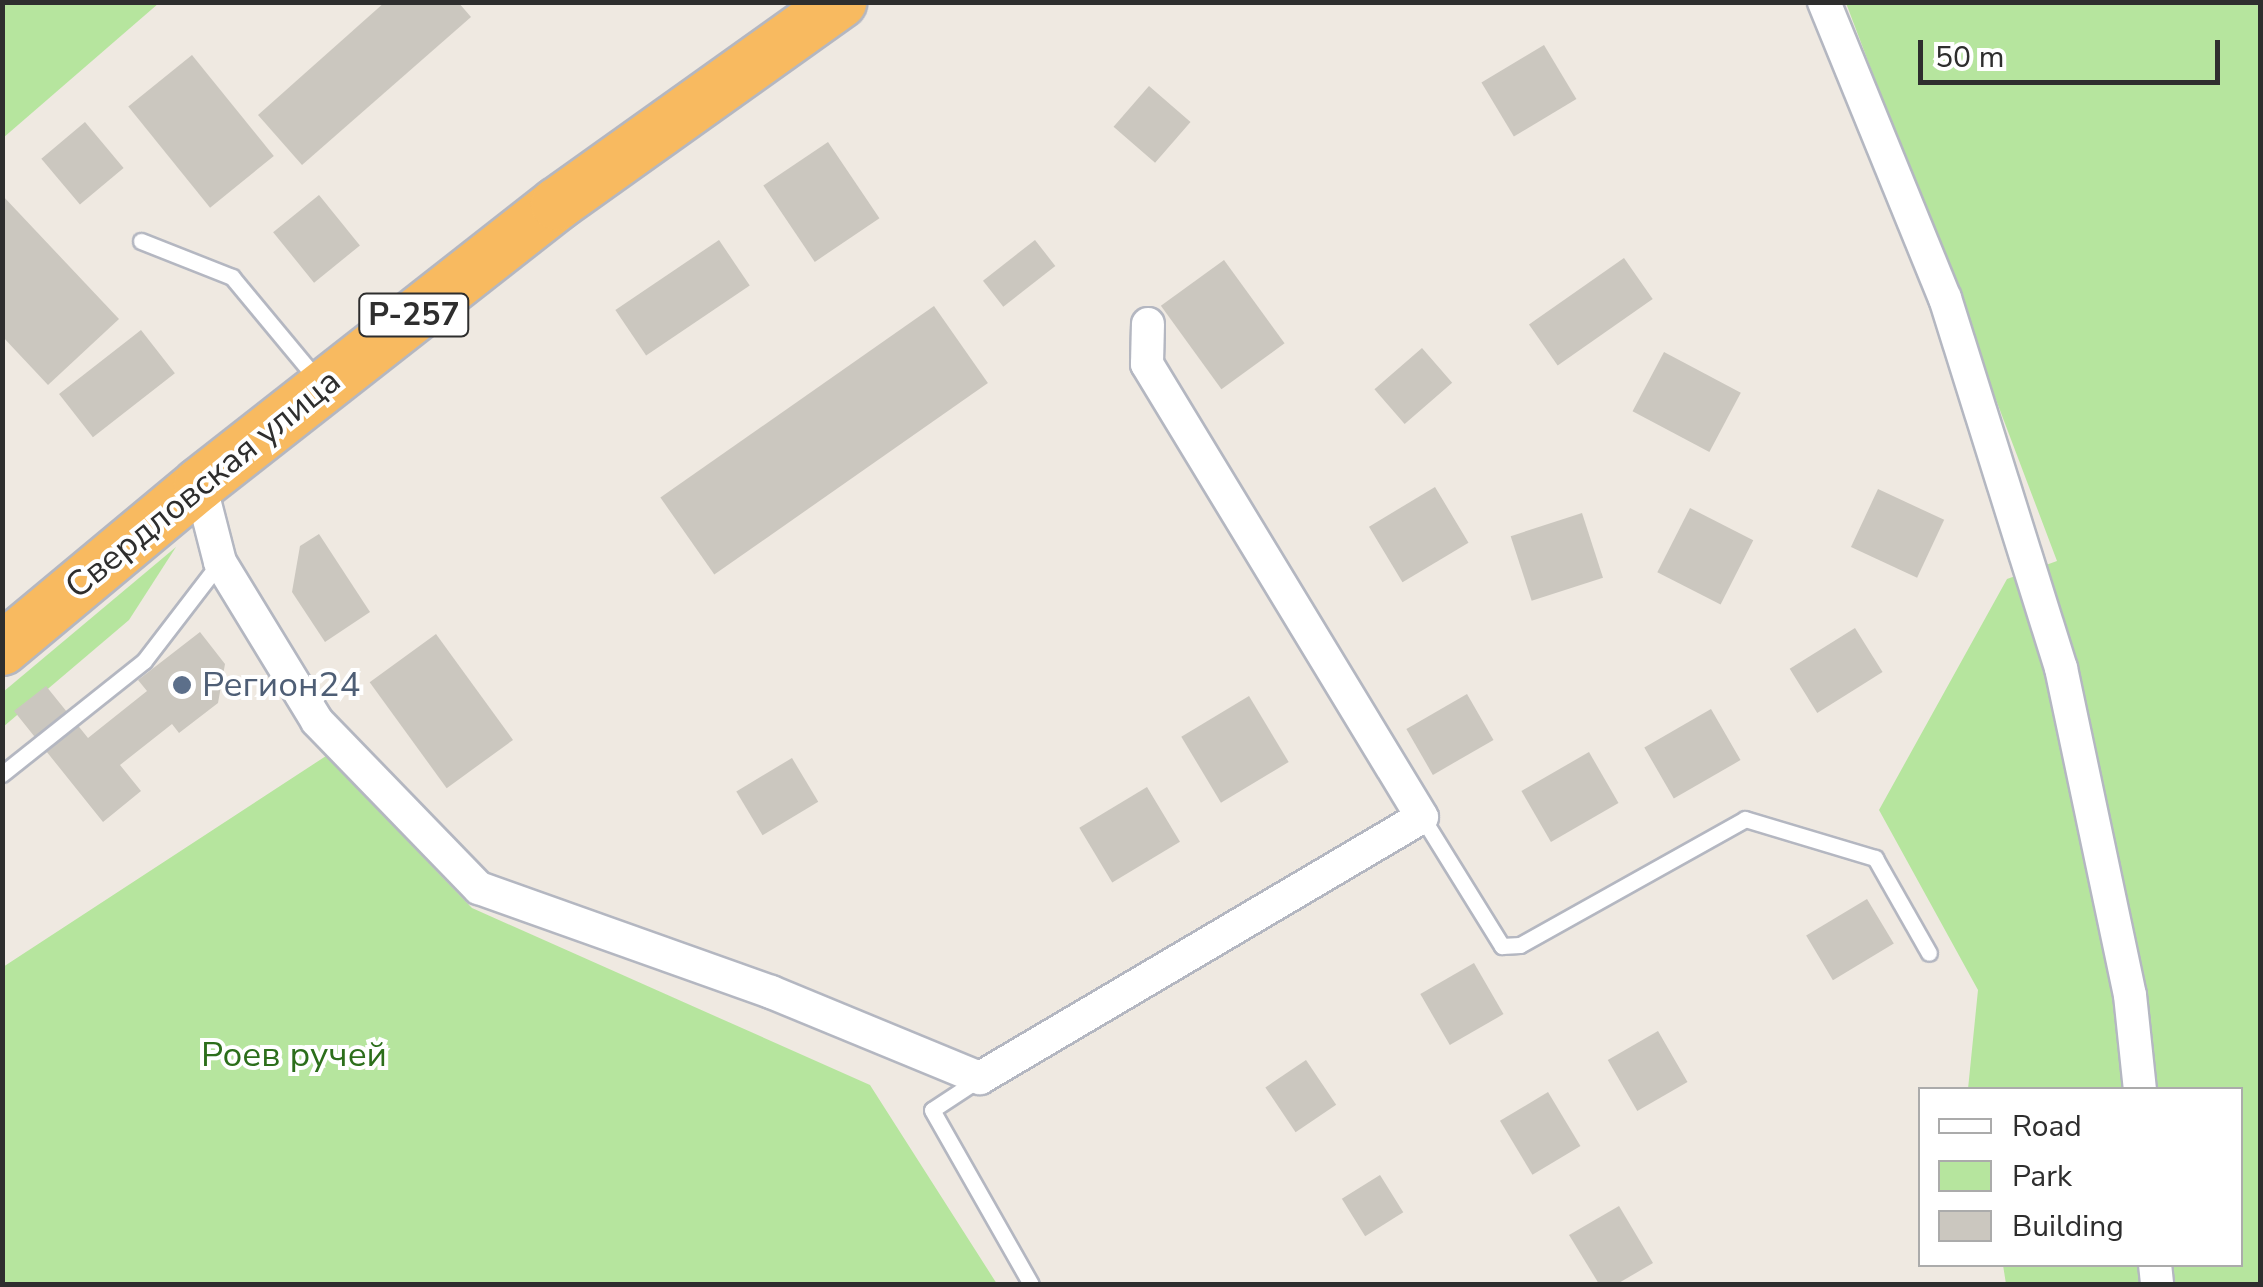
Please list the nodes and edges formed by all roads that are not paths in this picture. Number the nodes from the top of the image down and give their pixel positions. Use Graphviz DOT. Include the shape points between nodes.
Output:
graph roads {
  1 [pos="840,2"];
  2 [pos="1824,2"];
  3 [pos="141,241"];
  4 [pos="1148,324"];
  5 [pos="323,386"];
  6 [pos="200,484"];
  7 [pos="220,562"];
  8 [pos="2,649"];
  9 [pos="2,774"];
  10 [pos="1422,818"];
  11 [pos="1929,953"];
  12 [pos="980,1078"];
  13 [pos="2140,1087"];
  14 [pos="1031,1284"];
  1 -- 5 [label="highway, Свердловская улица / Р-257" via="695,101"];
  2 -- 13 [label="street" via="1946,298 2061,668 2130,995"];
  3 -- 5 [label="lane" via="232,278"];
  4 -- 10 [label="street" via="1147,364"];
  5 -- 6 [label="highway, Свердловская улица / Р-257"];
  6 -- 7 [label="street"];
  6 -- 8 [label="highway, Свердловская улица / Р-257"];
  7 -- 9 [label="lane" via="144,661"];
  7 -- 12 [label="street" via="334,745 479,888 771,992"];
  10 -- 11 [label="lane" via="1502,946 1520,945 1745,819 1875,858"];
  10 -- 12 [label="street"];
  12 -- 14 [label="lane" via="932,1110"];
}
